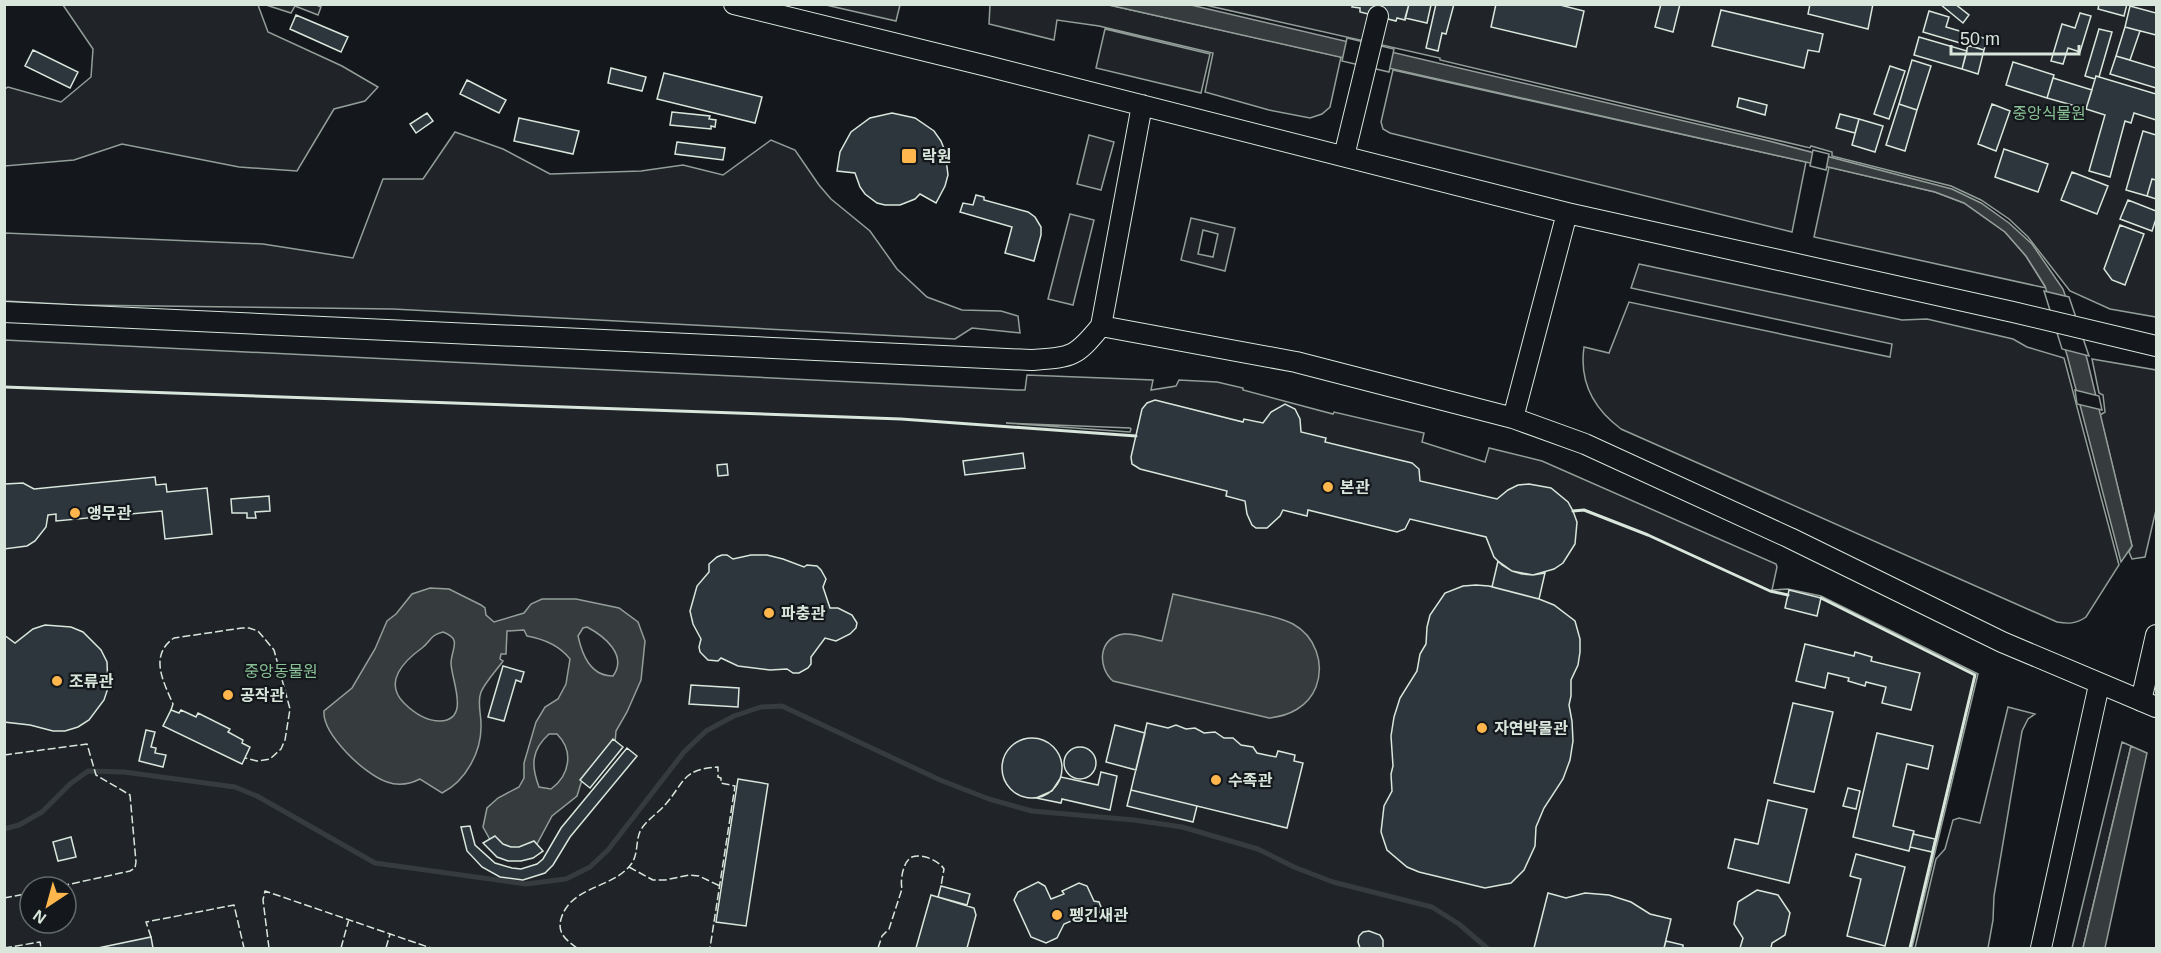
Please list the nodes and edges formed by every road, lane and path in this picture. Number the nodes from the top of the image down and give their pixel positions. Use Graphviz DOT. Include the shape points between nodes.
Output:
graph roads {
  1 [pos="734,4"];
  2 [pos="1378,16"];
  3 [pos="1142,105"];
  4 [pos="1344,156"];
  5 [pos="1567,213"];
  6 [pos="4,312"];
  7 [pos="1101,326"];
  8 [pos="2157,346"];
  9 [pos="1513,418"];
  10 [pos="2157,635"];
  11 [pos="2099,685"];
  12 [pos="2149,704"];
  13 [pos="2041,948"];
  1 -- 3 [label="street"];
  2 -- 4 [label="street"];
  3 -- 4 [label="street"];
  3 -- 7 [label="street"];
  4 -- 5 [label="street"];
  5 -- 8 [label="street"];
  5 -- 9 [label="street"];
  6 -- 7 [label="street" via="1031,360 1066,357 1084,347"];
  7 -- 9 [label="street" via="1296,362"];
  9 -- 11 [label="street" via="1585,444"];
  10 -- 12 [label="street"];
  11 -- 12 [label="street"];
  11 -- 13 [label="street"];
}
